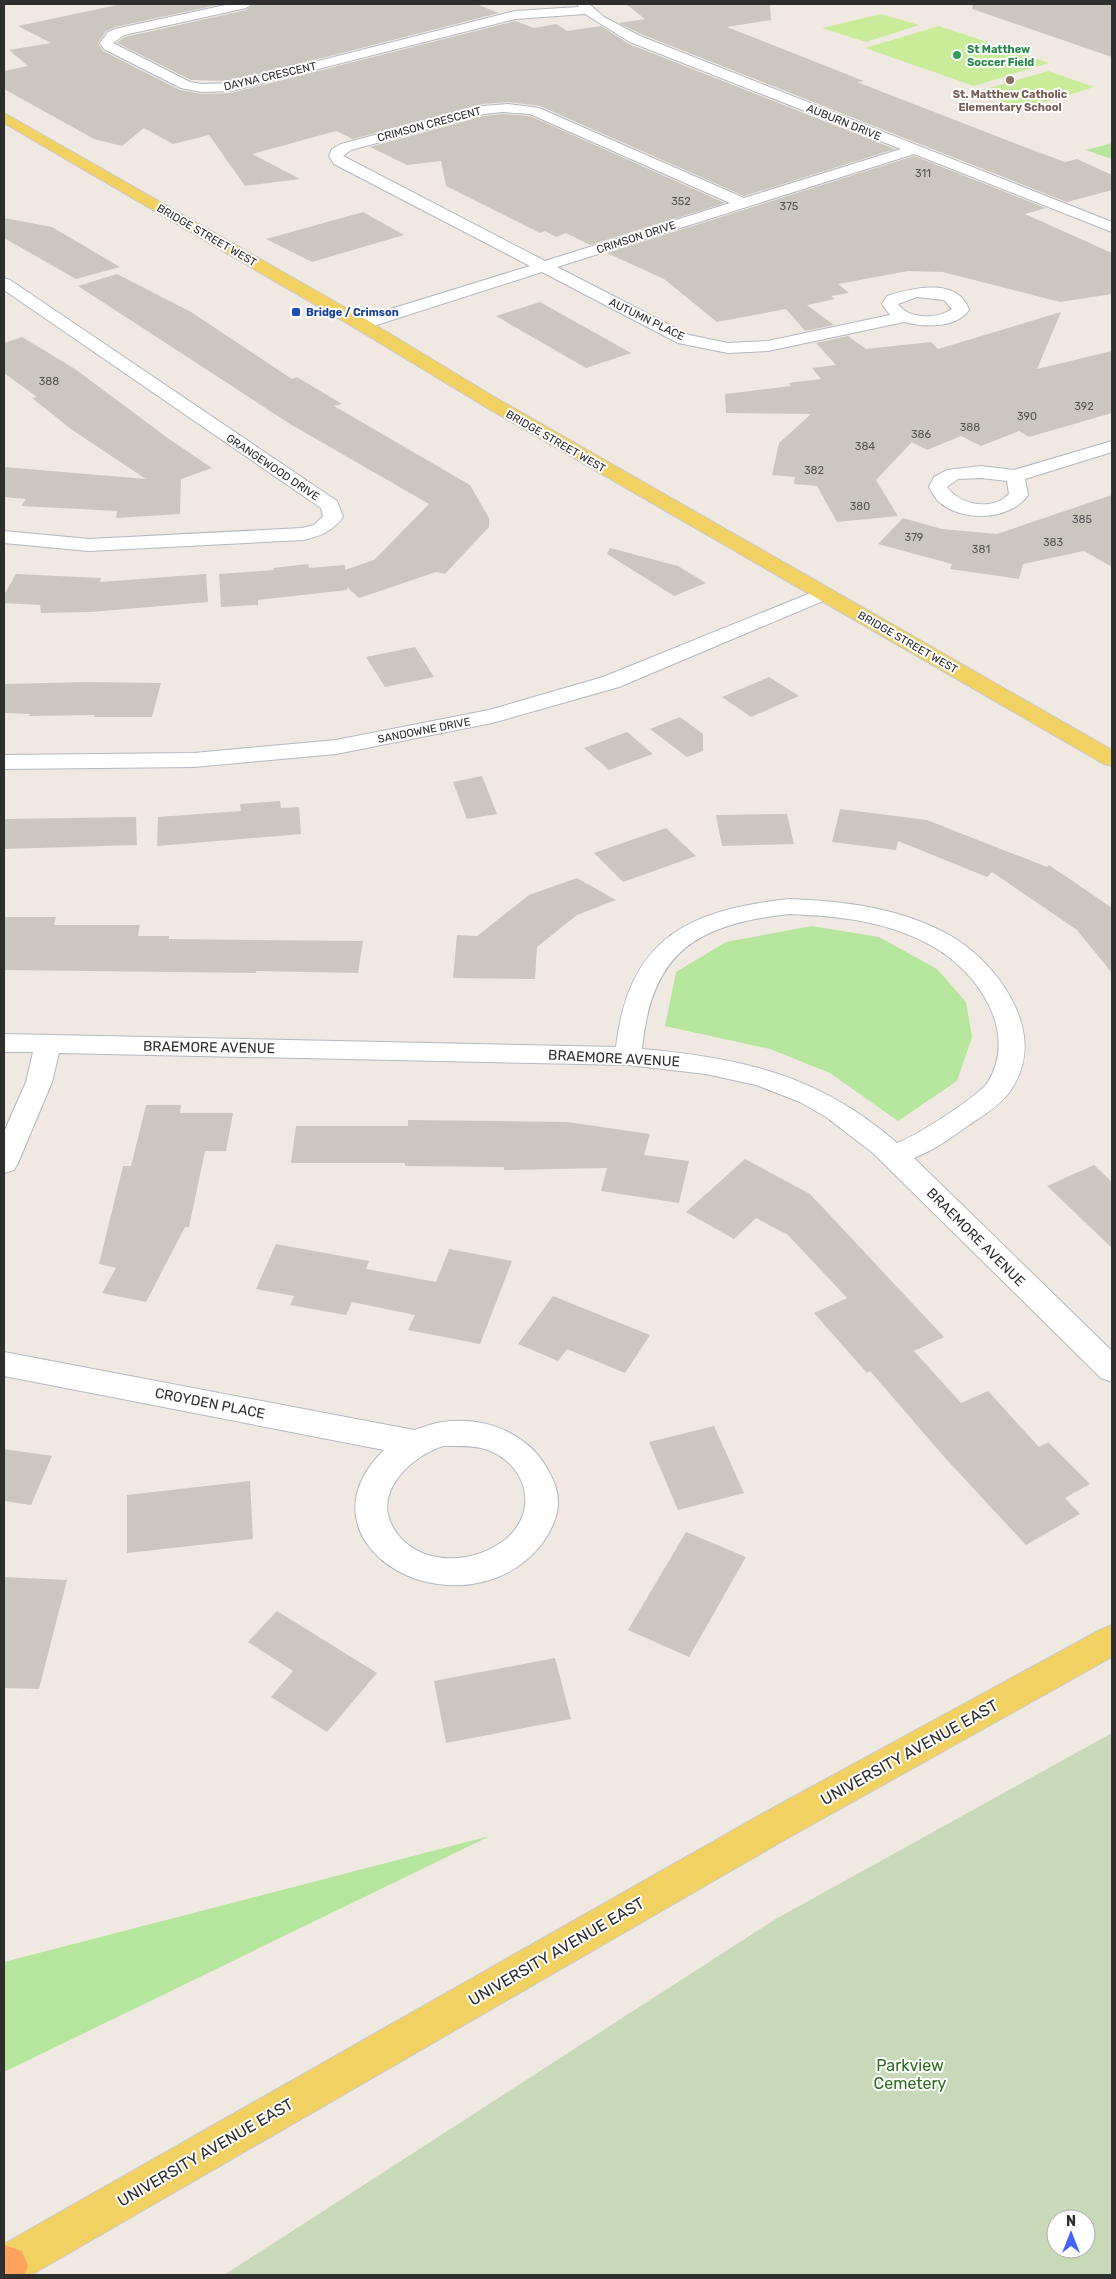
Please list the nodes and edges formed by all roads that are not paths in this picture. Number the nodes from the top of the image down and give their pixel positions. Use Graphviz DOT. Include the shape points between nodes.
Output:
graph roads {
  1 [pos="246,4"];
  2 [pos="585,7"];
  3 [pos="4,117"];
  4 [pos="912,150"];
  5 [pos="743,203"];
  6 [pos="1112,227"];
  7 [pos="543,267"];
  8 [pos="4,283"];
  9 [pos="904,317"];
  10 [pos="360,324"];
  11 [pos="1112,446"];
  12 [pos="1015,476"];
  13 [pos="4,537"];
  14 [pos="823,594"];
  15 [pos="1112,759"];
  16 [pos="4,762"];
  17 [pos="4,1043"];
  18 [pos="48,1044"];
  19 [pos="628,1056"];
  20 [pos="894,1155"];
  21 [pos="4,1163"];
  22 [pos="4,1364"];
  23 [pos="1112,1370"];
  24 [pos="415,1443"];
  25 [pos="1112,1640"];
  26 [pos="5,2266"];
  1 -- 2 [label="street, DAYNA CRESCENT" via="120,32 106,43 186,85 231,87 515,15"];
  2 -- 4 [label="street, AUBURN DRIVE" via="635,38"];
  3 -- 10 [label="main road, BRIDGE STREET WEST"];
  4 -- 5 [label="street, CRIMSON DRIVE"];
  4 -- 6 [label="street, AUBURN DRIVE"];
  5 -- 7 [label="street, CRIMSON DRIVE"];
  5 -- 7 [label="street, CRIMSON CRESCENT" via="534,111 520,108 483,110 337,152 339,161"];
  7 -- 9 [label="street, AUTUMN PLACE" via="684,338 728,348 768,346"];
  7 -- 10 [label="street, CRIMSON DRIVE"];
  8 -- 13 [label="street, GRANGEWOOD DRIVE" via="330,505 333,517 321,529 303,534 128,544 60,544"];
  10 -- 14 [label="main road, BRIDGE STREET WEST"];
  11 -- 12 [label="street"];
  14 -- 15 [label="main road, BRIDGE STREET WEST"];
  14 -- 16 [label="street, SANDOWNE DRIVE" via="611,682 492,716 317,749 194,760"];
  17 -- 18 [label="street, BRAEMORE AVENUE"];
  18 -- 19 [label="street, BRAEMORE AVENUE"];
  18 -- 21 [label="street" via="39,1082"];
  19 -- 20 [label="street, BRAEMORE AVENUE" via="697,1063 784,1085 822,1103"];
  19 -- 20 [label="street" via="640,989 653,966 680,938 702,926 767,907 857,911 899,922 941,941 968,961 990,984 1010,1023 1012,1048 998,1090 923,1143"];
  20 -- 23 [label="street, BRAEMORE AVENUE"];
  22 -- 24 [label="street, CROYDEN PLACE"];
  24 -- 24 [label="street, CROYDEN PLACE" via="388,1464 372,1492 374,1523 391,1551 423,1569 461,1573 492,1566 519,1550 536,1528 543,1503 538,1477 523,1457 500,1442 473,1434 443,1434"];
  25 -- 26 [label="main road, UNIVERSITY AVENUE EAST" via="773,1827"];
}
